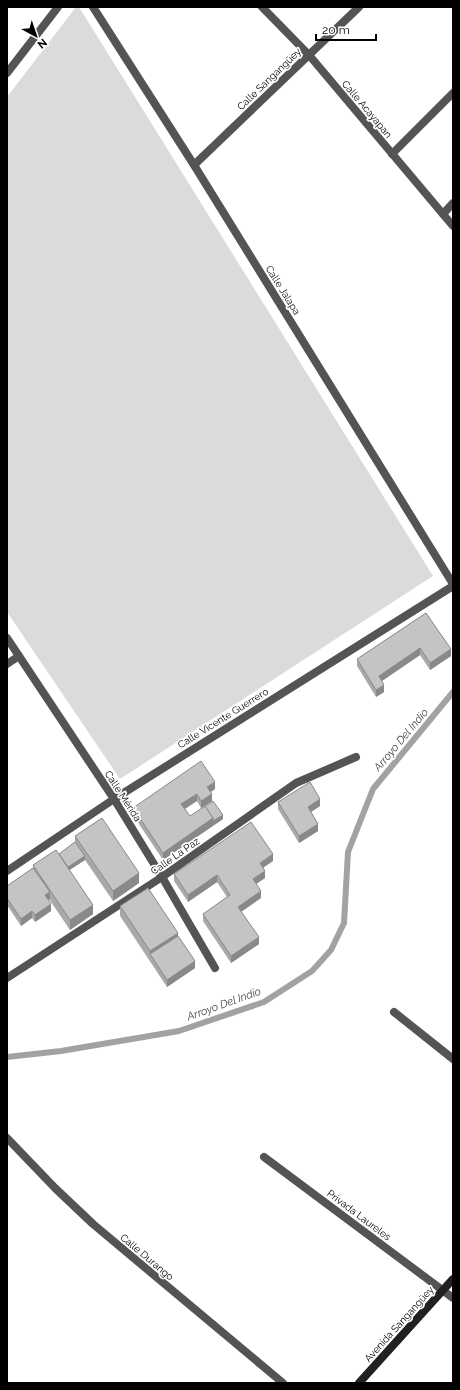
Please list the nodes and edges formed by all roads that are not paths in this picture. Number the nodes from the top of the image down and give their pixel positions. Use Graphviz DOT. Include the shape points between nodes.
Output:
graph roads {
  1 [pos="58,7"];
  2 [pos="93,7"];
  3 [pos="262,7"];
  4 [pos="359,7"];
  5 [pos="309,55"];
  6 [pos="7,73"];
  7 [pos="453,93"];
  8 [pos="392,154"];
  9 [pos="194,165"];
  10 [pos="453,203"];
  11 [pos="443,214"];
  12 [pos="453,226"];
  13 [pos="453,585"];
  14 [pos="7,638"];
  15 [pos="19,656"];
  16 [pos="7,664"];
  17 [pos="356,757"];
  18 [pos="114,799"];
  19 [pos="7,871"];
  20 [pos="162,877"];
  21 [pos="215,968"];
  22 [pos="7,978"];
  23 [pos="394,1012"];
  24 [pos="453,1059"];
  25 [pos="7,1138"];
  26 [pos="264,1157"];
  27 [pos="453,1280"];
  28 [pos="444,1290"];
  29 [pos="453,1298"];
  30 [pos="283,1383"];
  31 [pos="359,1383"];
  1 -- 6 [label="street"];
  2 -- 9 [label="street, Calle Jalapa"];
  3 -- 5 [label="street, Calle Acayapan"];
  4 -- 5 [label="street, Calle Sangangüey"];
  5 -- 8 [label="street, Calle Acayapan"];
  5 -- 9 [label="street, Calle Sangangüey"];
  7 -- 8 [label="street"];
  8 -- 11 [label="street, Calle Acayapan"];
  9 -- 13 [label="street, Calle Jalapa"];
  10 -- 11 [label="street"];
  11 -- 12 [label="street, Calle Acayapan"];
  13 -- 18 [label="street, Calle Vicente Guerrero"];
  14 -- 15 [label="street, Calle Mérida"];
  15 -- 16 [label="street"];
  15 -- 18 [label="street, Calle Mérida"];
  17 -- 20 [label="street, Calle La Paz" via="296,783"];
  18 -- 19 [label="street, Calle Vicente Guerrero"];
  18 -- 20 [label="street, Calle Mérida"];
  20 -- 21 [label="street, Calle Mérida"];
  20 -- 22 [label="street, Calle La Paz"];
  23 -- 24 [label="street"];
  25 -- 30 [label="street, Calle Durango" via="92,1224"];
  26 -- 28 [label="street, Privada Laureles"];
  27 -- 28 [label="street, Avenida Sangangüey"];
  28 -- 29 [label="street, Privada Laureles"];
  28 -- 31 [label="street, Avenida Sangangüey"];
}
